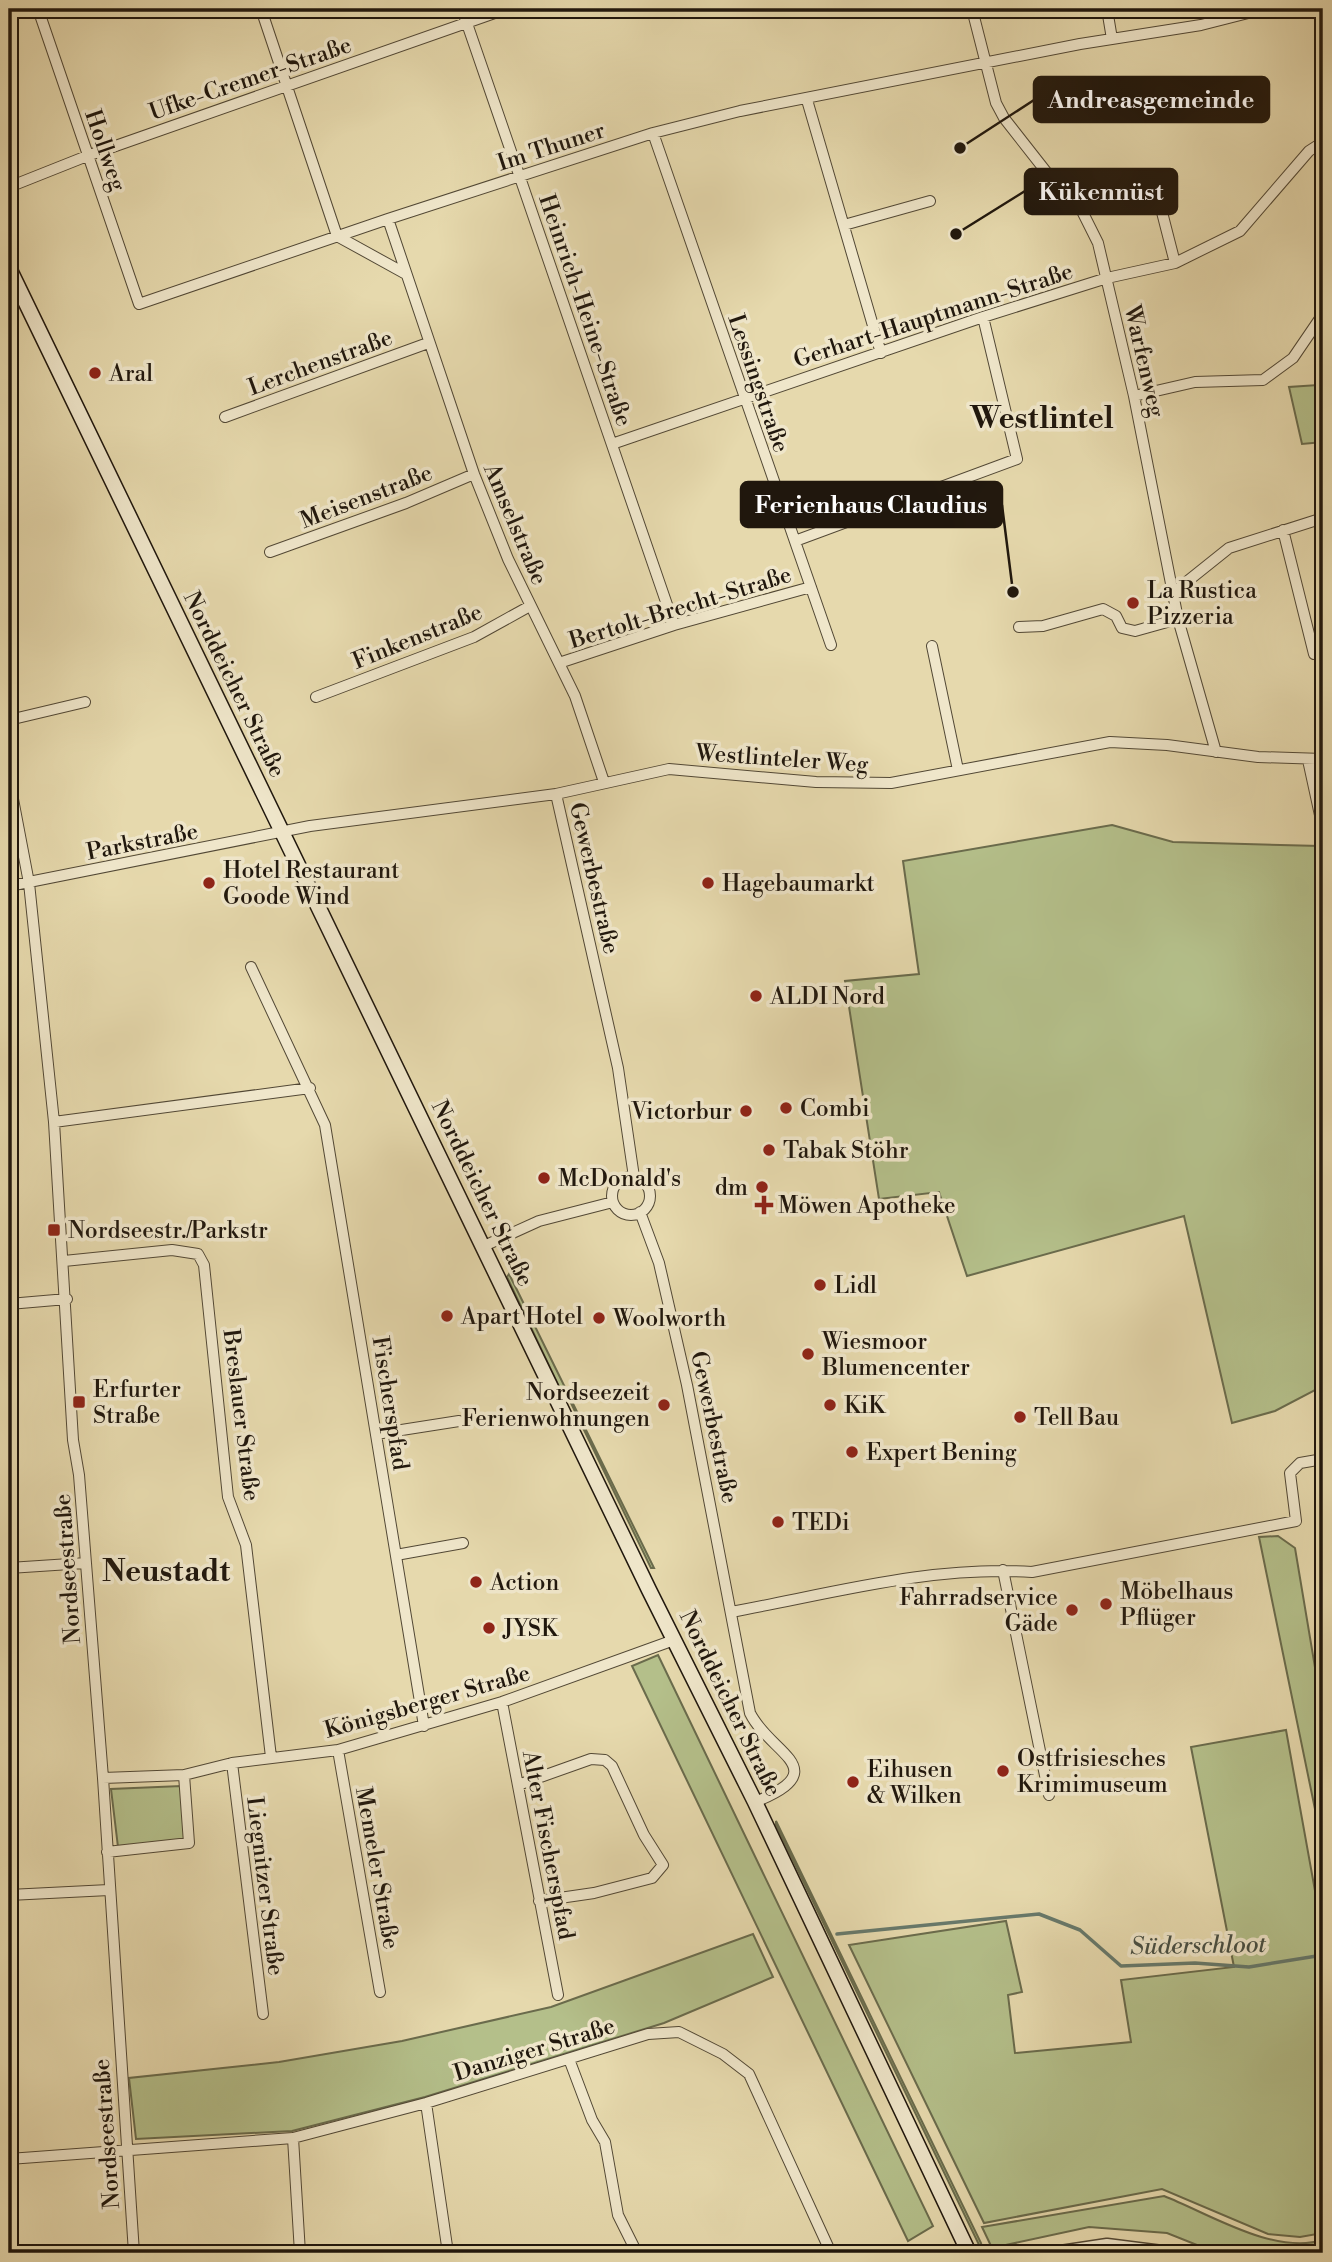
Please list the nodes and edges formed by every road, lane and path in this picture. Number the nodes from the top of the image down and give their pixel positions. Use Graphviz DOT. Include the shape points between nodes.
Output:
graph roads {
  1 [pos="261,9"];
  2 [pos="462,9"];
  3 [pos="506,9"];
  4 [pos="972,9"];
  5 [pos="1107,9"];
  6 [pos="1262,9"];
  7 [pos="41,10"];
  8 [pos="466,21"];
  9 [pos="1112,39"];
  10 [pos="985,62"];
  11 [pos="288,86"];
  12 [pos="807,100"];
  13 [pos="653,134"];
  14 [pos="1323,142"];
  15 [pos="87,156"];
  16 [pos="519,176"];
  17 [pos="1154,181"];
  18 [pos="9,187"];
  19 [pos="930,201"];
  20 [pos="388,219"];
  21 [pos="844,225"];
  22 [pos="337,236"];
  23 [pos="1175,263"];
  24 [pos="9,268"];
  25 [pos="406,274"];
  26 [pos="1107,278"];
  27 [pos="139,304"];
  28 [pos="1323,314"];
  29 [pos="983,317"];
  30 [pos="428,343"];
  31 [pos="881,353"];
  32 [pos="1135,396"];
  33 [pos="744,399"];
  34 [pos="225,417"];
  35 [pos="612,444"];
  36 [pos="474,474"];
  37 [pos="1323,518"];
  38 [pos="1283,530"];
  39 [pos="795,541"];
  40 [pos="270,552"];
  41 [pos="811,587"];
  42 [pos="1174,592"];
  43 [pos="530,606"];
  44 [pos="1178,619"];
  45 [pos="674,625"];
  46 [pos="1019,627"];
  47 [pos="831,645"];
  48 [pos="932,646"];
  49 [pos="1314,654"];
  50 [pos="559,663"];
  51 [pos="316,697"];
  52 [pos="85,702"];
  53 [pos="9,720"];
  54 [pos="1216,752"];
  55 [pos="1323,759"];
  56 [pos="1308,760"];
  57 [pos="958,770"];
  58 [pos="9,778"];
  59 [pos="604,782"];
  60 [pos="556,794"];
  61 [pos="1323,829"];
  62 [pos="282,832"];
  63 [pos="29,883"];
  64 [pos="9,886"];
  65 [pos="251,967"];
  66 [pos="310,1088"];
  67 [pos="54,1122"];
  68 [pos="634,1178"];
  69 [pos="613,1202"];
  70 [pos="640,1212"];
  71 [pos="484,1246"];
  72 [pos="64,1261"];
  73 [pos="67,1299"];
  74 [pos="9,1304"];
  75 [pos="458,1421"];
  76 [pos="376,1434"];
  77 [pos="1323,1459"];
  78 [pos="463,1543"];
  79 [pos="396,1555"];
  80 [pos="85,1563"];
  81 [pos="9,1568"];
  82 [pos="1003,1570"];
  83 [pos="732,1612"];
  84 [pos="674,1640"];
  85 [pos="502,1702"];
  86 [pos="424,1726"];
  87 [pos="338,1750"];
  88 [pos="271,1757"];
  89 [pos="232,1763"];
  90 [pos="184,1775"];
  91 [pos="103,1779"];
  92 [pos="518,1785"];
  93 [pos="1049,1795"];
  94 [pos="755,1802"];
  95 [pos="107,1852"];
  96 [pos="109,1890"];
  97 [pos="9,1895"];
  98 [pos="538,1900"];
  99 [pos="380,1992"];
  100 [pos="558,1995"];
  101 [pos="263,2014"];
  102 [pos="569,2059"];
  103 [pos="426,2103"];
  104 [pos="293,2138"];
  105 [pos="126,2150"];
  106 [pos="9,2159"];
  107 [pos="134,2253"];
  108 [pos="300,2253"];
  109 [pos="448,2253"];
  110 [pos="636,2253"];
  111 [pos="831,2253"];
  112 [pos="969,2253"];
  113 [pos="1054,2253"];
  114 [pos="1170,2253"];
  1 -- 11 [label="street"];
  2 -- 8 [label="street, Heinrich-Heine-Straße"];
  3 -- 8 [label="street, Ufke-Cremer-Straße"];
  4 -- 10 [label="street, Warfenweg"];
  5 -- 9 [label="street"];
  6 -- 9 [label="street, Im Thuner" via="1201,25"];
  7 -- 15 [label="street, Hollweg"];
  8 -- 11 [label="street, Ufke-Cremer-Straße"];
  8 -- 16 [label="street, Heinrich-Heine-Straße"];
  9 -- 10 [label="street, Im Thuner"];
  10 -- 12 [label="street, Im Thuner"];
  10 -- 26 [label="street, Warfenweg" via="1004,118 1082,211 1098,243"];
  11 -- 15 [label="street, Ufke-Cremer-Straße"];
  11 -- 22 [label="street"];
  12 -- 13 [label="street, Im Thuner" via="740,111"];
  12 -- 21 [label="street"];
  13 -- 16 [label="street, Im Thuner"];
  13 -- 33 [label="street, Lessingstraße"];
  14 -- 23 [label="street, Gerhart-Hauptmann-Straße" via="1309,151 1240,232"];
  15 -- 18 [label="street, Ufke-Cremer-Straße"];
  15 -- 27 [label="street, Hollweg"];
  16 -- 20 [label="street, Im Thuner"];
  16 -- 35 [label="street, Heinrich-Heine-Straße"];
  17 -- 23 [label="street"];
  19 -- 21 [label="street"];
  20 -- 22 [label="street, Im Thuner"];
  20 -- 25 [label="street, Amselstraße"];
  21 -- 31 [label="street"];
  22 -- 25 [label="street"];
  22 -- 27 [label="street, Im Thuner"];
  23 -- 26 [label="street, Gerhart-Hauptmann-Straße"];
  24 -- 62 [label="main road, Norddeicher Straße"];
  25 -- 30 [label="street, Amselstraße"];
  26 -- 29 [label="street, Gerhart-Hauptmann-Straße"];
  26 -- 32 [label="street, Warfenweg"];
  28 -- 32 [label="street" via="1293,358 1263,380 1195,382"];
  29 -- 31 [label="street, Gerhart-Hauptmann-Straße"];
  29 -- 39 [label="street" via="1017,459"];
  30 -- 34 [label="street, Lerchenstraße"];
  30 -- 36 [label="street, Amselstraße"];
  31 -- 33 [label="street, Gerhart-Hauptmann-Straße"];
  32 -- 42 [label="street, Warfenweg"];
  33 -- 35 [label="street, Gerhart-Hauptmann-Straße"];
  33 -- 39 [label="street, Lessingstraße"];
  35 -- 45 [label="street, Heinrich-Heine-Straße"];
  36 -- 40 [label="street, Meisenstraße"];
  36 -- 43 [label="street, Amselstraße"];
  37 -- 38 [label="street"];
  38 -- 42 [label="street" via="1229,548"];
  38 -- 49 [label="street"];
  39 -- 41 [label="street, Lessingstraße"];
  41 -- 45 [label="street, Bertolt-Brecht-Straße"];
  41 -- 47 [label="street, Lessingstraße"];
  42 -- 44 [label="street, Warfenweg"];
  43 -- 50 [label="street, Amselstraße"];
  43 -- 51 [label="street, Finkenstraße" via="474,637"];
  44 -- 46 [label="street" via="1135,631 1122,628 1116,616 1103,609 1043,626"];
  44 -- 54 [label="street, Warfenweg"];
  45 -- 50 [label="street, Bertolt-Brecht-Straße"];
  48 -- 57 [label="street"];
  50 -- 59 [label="street, Amselstraße"];
  52 -- 53 [label="street"];
  54 -- 56 [label="street, Westlinteler Weg"];
  54 -- 57 [label="street, Westlinteler Weg" via="1110,742"];
  55 -- 56 [label="street, Westlinteler Weg"];
  56 -- 61 [label="street"];
  57 -- 59 [label="street, Westlinteler Weg" via="878,783 669,769"];
  58 -- 63 [label="street, Nordseestraße"];
  59 -- 60 [label="street, Westlinteler Weg"];
  60 -- 62 [label="street, Westlinteler Weg"];
  60 -- 68 [label="street, Gewerbestraße" via="618,1068"];
  62 -- 63 [label="street, Parkstraße"];
  62 -- 71 [label="main road, Norddeicher Straße"];
  63 -- 64 [label="street, Parkstraße"];
  63 -- 67 [label="street, Nordseestraße"];
  65 -- 66 [label="street, Fischerspfad"];
  66 -- 67 [label="street"];
  66 -- 76 [label="street, Fischerspfad" via="325,1125"];
  67 -- 72 [label="street, Nordseestraße"];
  68 -- 69 [label="street" via="617,1184"];
  68 -- 70 [label="street, Gewerbestraße" via="649,1192 648,1204"];
  69 -- 70 [label="street" via="623,1213"];
  69 -- 71 [label="street" via="539,1221"];
  70 -- 83 [label="street, Gewerbestraße" via="664,1284"];
  71 -- 84 [label="main road, Norddeicher Straße"];
  72 -- 73 [label="street, Nordseestraße"];
  72 -- 88 [label="street, Breslauer Straße" via="172,1250 198,1254 204,1265 228,1497 246,1545"];
  73 -- 74 [label="street"];
  73 -- 80 [label="street, Nordseestraße"];
  75 -- 76 [label="street"];
  76 -- 79 [label="street, Fischerspfad"];
  77 -- 82 [label="street" via="1300,1463 1290,1473 1296,1521 1032,1572"];
  78 -- 79 [label="street"];
  79 -- 86 [label="street, Fischerspfad"];
  80 -- 81 [label="street"];
  80 -- 91 [label="street, Nordseestraße"];
  82 -- 83 [label="street" via="940,1574"];
  82 -- 93 [label="street"];
  83 -- 94 [label="street, Gewerbestraße" via="750,1713 759,1730 793,1759 795,1768 792,1780 783,1788"];
  84 -- 85 [label="street, Königsberger Straße"];
  84 -- 94 [label="main road, Norddeicher Straße"];
  85 -- 86 [label="street, Königsberger Straße"];
  85 -- 92 [label="street, Alter Fischerspfad"];
  86 -- 87 [label="street, Königsberger Straße"];
  87 -- 88 [label="street, Königsberger Straße"];
  87 -- 99 [label="street, Memeler Straße"];
  88 -- 89 [label="street, Königsberger Straße"];
  89 -- 90 [label="street, Königsberger Straße"];
  89 -- 101 [label="street, Liegnitzer Straße"];
  90 -- 91 [label="street, Königsberger Straße"];
  90 -- 95 [label="street" via="189,1843"];
  91 -- 95 [label="street, Nordseestraße"];
  92 -- 98 [label="street, Alter Fischerspfad"];
  92 -- 98 [label="street" via="591,1759 605,1760 663,1865 652,1878 594,1893"];
  94 -- 112 [label="main road, Norddeicher Straße"];
  95 -- 96 [label="street, Nordseestraße"];
  96 -- 97 [label="street"];
  96 -- 105 [label="street, Nordseestraße"];
  98 -- 100 [label="street, Alter Fischerspfad"];
  102 -- 103 [label="street, Danziger Straße"];
  102 -- 110 [label="street" via="605,2142 618,2215"];
  102 -- 111 [label="street, Danziger Straße" via="648,2034 679,2032 737,2062 754,2084"];
  103 -- 104 [label="street, Danziger Straße"];
  103 -- 109 [label="street"];
  104 -- 105 [label="street, Danziger Straße"];
  104 -- 108 [label="street"];
  105 -- 106 [label="street, Danziger Straße"];
  105 -- 107 [label="street, Nordseestraße"];
  113 -- 114 [label="street" via="1107,2245"];
}
